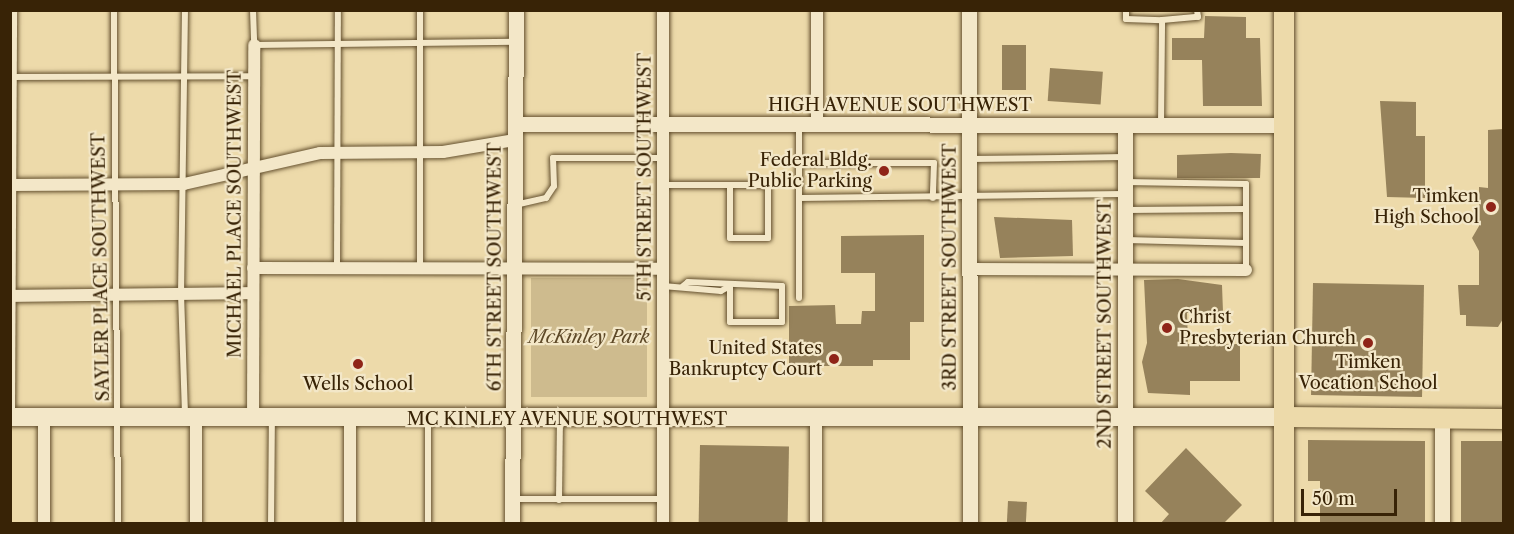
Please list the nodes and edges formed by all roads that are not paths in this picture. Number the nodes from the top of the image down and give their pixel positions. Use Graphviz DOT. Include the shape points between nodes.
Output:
graph roads {
  1 [pos="14,10"];
  2 [pos="114,10"];
  3 [pos="185,10"];
  4 [pos="254,10"];
  5 [pos="338,10"];
  6 [pos="420,10"];
  7 [pos="516,10"];
  8 [pos="663,10"];
  9 [pos="817,10"];
  10 [pos="969,10"];
  11 [pos="1126,10"];
  12 [pos="1197,10"];
  13 [pos="1284,10"];
  14 [pos="1162,20"];
  15 [pos="516,42"];
  16 [pos="338,43"];
  17 [pos="419,43"];
  18 [pos="254,45"];
  19 [pos="114,76"];
  20 [pos="185,76"];
  21 [pos="254,76"];
  22 [pos="12,77"];
  23 [pos="662,124"];
  24 [pos="969,124"];
  25 [pos="1125,124"];
  26 [pos="799,125"];
  27 [pos="817,125"];
  28 [pos="1161,125"];
  29 [pos="1284,125"];
  30 [pos="515,132"];
  31 [pos="420,152"];
  32 [pos="338,153"];
  33 [pos="1125,156"];
  34 [pos="662,158"];
  35 [pos="969,159"];
  36 [pos="799,163"];
  37 [pos="253,168"];
  38 [pos="184,183"];
  39 [pos="113,184"];
  40 [pos="12,185"];
  41 [pos="662,185"];
  42 [pos="730,185"];
  43 [pos="1125,188"];
  44 [pos="969,196"];
  45 [pos="799,198"];
  46 [pos="933,198"];
  47 [pos="515,205"];
  48 [pos="1245,208"];
  49 [pos="1125,210"];
  50 [pos="1125,240"];
  51 [pos="1246,243"];
  52 [pos="253,268"];
  53 [pos="337,269"];
  54 [pos="420,269"];
  55 [pos="514,269"];
  56 [pos="663,269"];
  57 [pos="969,269"];
  58 [pos="1125,269"];
  59 [pos="1246,270"];
  60 [pos="663,286"];
  61 [pos="730,286"];
  62 [pos="253,293"];
  63 [pos="115,295"];
  64 [pos="181,295"];
  65 [pos="12,296"];
  66 [pos="799,298"];
  67 [pos="11,417"];
  68 [pos="44,417"];
  69 [pos="118,417"];
  70 [pos="1284,417"];
  71 [pos="190,418"];
  72 [pos="253,418"];
  73 [pos="272,418"];
  74 [pos="969,418"];
  75 [pos="1124,418"];
  76 [pos="1442,418"];
  77 [pos="350,419"];
  78 [pos="428,419"];
  79 [pos="663,419"];
  80 [pos="816,419"];
  81 [pos="1503,419"];
  82 [pos="513,420"];
  83 [pos="560,420"];
  84 [pos="663,499"];
  85 [pos="513,500"];
  86 [pos="559,500"];
  87 [pos="44,524"];
  88 [pos="118,524"];
  89 [pos="196,524"];
  90 [pos="272,524"];
  91 [pos="350,524"];
  92 [pos="428,524"];
  93 [pos="512,524"];
  94 [pos="663,524"];
  95 [pos="816,524"];
  96 [pos="970,524"];
  97 [pos="1125,524"];
  98 [pos="1284,524"];
  99 [pos="1442,524"];
  1 -- 22 [label="lane"];
  2 -- 19 [label="lane, SAYLER PLACE SOUTHWEST"];
  3 -- 20 [label="lane"];
  4 -- 18 [label="lane, MICHAEL PLACE SOUTHWEST"];
  5 -- 16 [label="lane"];
  6 -- 17 [label="lane"];
  7 -- 15 [label="street, 6TH STREET SOUTHWEST"];
  8 -- 23 [label="street, 5TH STREET SOUTHWEST"];
  9 -- 27 [label="street"];
  10 -- 24 [label="street, 3RD STREET SOUTHWEST"];
  11 -- 14 [label="lane" via="1126,19"];
  12 -- 14 [label="lane" via="1198,17"];
  13 -- 29 [label="main road"];
  14 -- 28 [label="lane"];
  15 -- 17 [label="lane"];
  15 -- 30 [label="street, 6TH STREET SOUTHWEST"];
  16 -- 17 [label="lane"];
  16 -- 18 [label="lane"];
  16 -- 32 [label="lane"];
  17 -- 31 [label="lane"];
  18 -- 21 [label="street, MICHAEL PLACE SOUTHWEST"];
  19 -- 20 [label="lane"];
  19 -- 22 [label="lane"];
  19 -- 39 [label="lane, SAYLER PLACE SOUTHWEST"];
  20 -- 21 [label="lane"];
  20 -- 38 [label="lane"];
  21 -- 37 [label="street, MICHAEL PLACE SOUTHWEST"];
  22 -- 40 [label="lane"];
  23 -- 26 [label="street, HIGH AVENUE SOUTHWEST"];
  23 -- 30 [label="street, HIGH AVENUE SOUTHWEST"];
  23 -- 34 [label="street, 5TH STREET SOUTHWEST"];
  24 -- 25 [label="street, HIGH AVENUE SOUTHWEST"];
  24 -- 27 [label="street, HIGH AVENUE SOUTHWEST"];
  24 -- 35 [label="street, 3RD STREET SOUTHWEST"];
  25 -- 28 [label="street, HIGH AVENUE SOUTHWEST"];
  25 -- 33 [label="street, 2ND STREET SOUTHWEST"];
  26 -- 27 [label="street, HIGH AVENUE SOUTHWEST"];
  26 -- 36 [label="lane"];
  28 -- 29 [label="street, HIGH AVENUE SOUTHWEST"];
  29 -- 70 [label="main road"];
  30 -- 31 [label="street, HIGH AVENUE SOUTHWEST" via="459,151"];
  30 -- 47 [label="street, 6TH STREET SOUTHWEST"];
  31 -- 32 [label="street, HIGH AVENUE SOUTHWEST"];
  31 -- 54 [label="lane"];
  32 -- 37 [label="street, HIGH AVENUE SOUTHWEST"];
  32 -- 53 [label="lane"];
  33 -- 35 [label="lane"];
  33 -- 43 [label="street, 2ND STREET SOUTHWEST"];
  34 -- 41 [label="street, 5TH STREET SOUTHWEST"];
  34 -- 47 [label="lane" via="553,158 554,186 546,198"];
  35 -- 44 [label="street, 3RD STREET SOUTHWEST"];
  36 -- 45 [label="lane"];
  36 -- 46 [label="lane" via="934,163"];
  37 -- 38 [label="street, HIGH AVENUE SOUTHWEST"];
  37 -- 52 [label="street, MICHAEL PLACE SOUTHWEST"];
  38 -- 39 [label="street, HIGH AVENUE SOUTHWEST"];
  38 -- 64 [label="lane"];
  39 -- 40 [label="street, HIGH AVENUE SOUTHWEST"];
  39 -- 63 [label="lane, SAYLER PLACE SOUTHWEST"];
  40 -- 65 [label="lane"];
  41 -- 42 [label="lane"];
  41 -- 56 [label="street, 5TH STREET SOUTHWEST"];
  42 -- 42 [label="lane" via="768,185 768,238 730,238"];
  43 -- 44 [label="lane"];
  43 -- 48 [label="lane" via="1246,184"];
  43 -- 49 [label="street, 2ND STREET SOUTHWEST"];
  44 -- 46 [label="lane"];
  44 -- 57 [label="street, 3RD STREET SOUTHWEST"];
  45 -- 46 [label="lane"];
  45 -- 66 [label="lane"];
  47 -- 55 [label="street, 6TH STREET SOUTHWEST"];
  48 -- 49 [label="lane"];
  48 -- 51 [label="lane"];
  49 -- 50 [label="street, 2ND STREET SOUTHWEST"];
  50 -- 51 [label="lane"];
  50 -- 58 [label="street, 2ND STREET SOUTHWEST"];
  51 -- 59 [label="lane"];
  52 -- 53 [label="street"];
  52 -- 62 [label="street, MICHAEL PLACE SOUTHWEST"];
  53 -- 54 [label="street"];
  54 -- 55 [label="street"];
  55 -- 56 [label="street"];
  55 -- 82 [label="street, 6TH STREET SOUTHWEST"];
  56 -- 60 [label="street, 5TH STREET SOUTHWEST"];
  57 -- 58 [label="street"];
  57 -- 74 [label="street, 3RD STREET SOUTHWEST"];
  58 -- 59 [label="street"];
  58 -- 75 [label="street, 2ND STREET SOUTHWEST"];
  60 -- 61 [label="lane" via="683,286 688,282"];
  60 -- 79 [label="street, 5TH STREET SOUTHWEST"];
  61 -- 61 [label="lane" via="730,322 782,322 782,286"];
  62 -- 64 [label="street"];
  62 -- 72 [label="street, MICHAEL PLACE SOUTHWEST"];
  63 -- 64 [label="street"];
  63 -- 65 [label="street"];
  63 -- 69 [label="lane, SAYLER PLACE SOUTHWEST"];
  64 -- 71 [label="lane"];
  65 -- 67 [label="lane"];
  67 -- 68 [label="main road, MC KINLEY AVENUE SOUTHWEST"];
  68 -- 69 [label="main road, MC KINLEY AVENUE SOUTHWEST"];
  68 -- 87 [label="street"];
  69 -- 71 [label="main road, MC KINLEY AVENUE SOUTHWEST"];
  69 -- 88 [label="lane, SAYLER PLACE SOUTHWEST"];
  70 -- 75 [label="main road, MC KINLEY AVENUE SOUTHWEST"];
  70 -- 76 [label="main road"];
  70 -- 98 [label="main road"];
  71 -- 72 [label="main road, MC KINLEY AVENUE SOUTHWEST"];
  71 -- 89 [label="street"];
  72 -- 73 [label="main road, MC KINLEY AVENUE SOUTHWEST"];
  73 -- 77 [label="main road, MC KINLEY AVENUE SOUTHWEST"];
  73 -- 90 [label="lane"];
  74 -- 75 [label="main road, MC KINLEY AVENUE SOUTHWEST"];
  74 -- 80 [label="main road, MC KINLEY AVENUE SOUTHWEST"];
  74 -- 96 [label="street, 3RD STREET SOUTHWEST"];
  75 -- 97 [label="street, 2ND STREET SOUTHWEST"];
  76 -- 81 [label="main road"];
  76 -- 99 [label="street"];
  77 -- 78 [label="main road, MC KINLEY AVENUE SOUTHWEST"];
  77 -- 91 [label="street"];
  78 -- 82 [label="main road, MC KINLEY AVENUE SOUTHWEST"];
  78 -- 92 [label="lane"];
  79 -- 80 [label="main road, MC KINLEY AVENUE SOUTHWEST"];
  79 -- 83 [label="main road, MC KINLEY AVENUE SOUTHWEST"];
  79 -- 84 [label="street, 5TH STREET SOUTHWEST"];
  80 -- 95 [label="street"];
  82 -- 83 [label="main road, MC KINLEY AVENUE SOUTHWEST"];
  82 -- 85 [label="street, 6TH STREET SOUTHWEST"];
  83 -- 86 [label="lane"];
  84 -- 86 [label="lane"];
  84 -- 94 [label="street, 5TH STREET SOUTHWEST"];
  85 -- 86 [label="lane"];
  85 -- 93 [label="street, 6TH STREET SOUTHWEST"];
}
